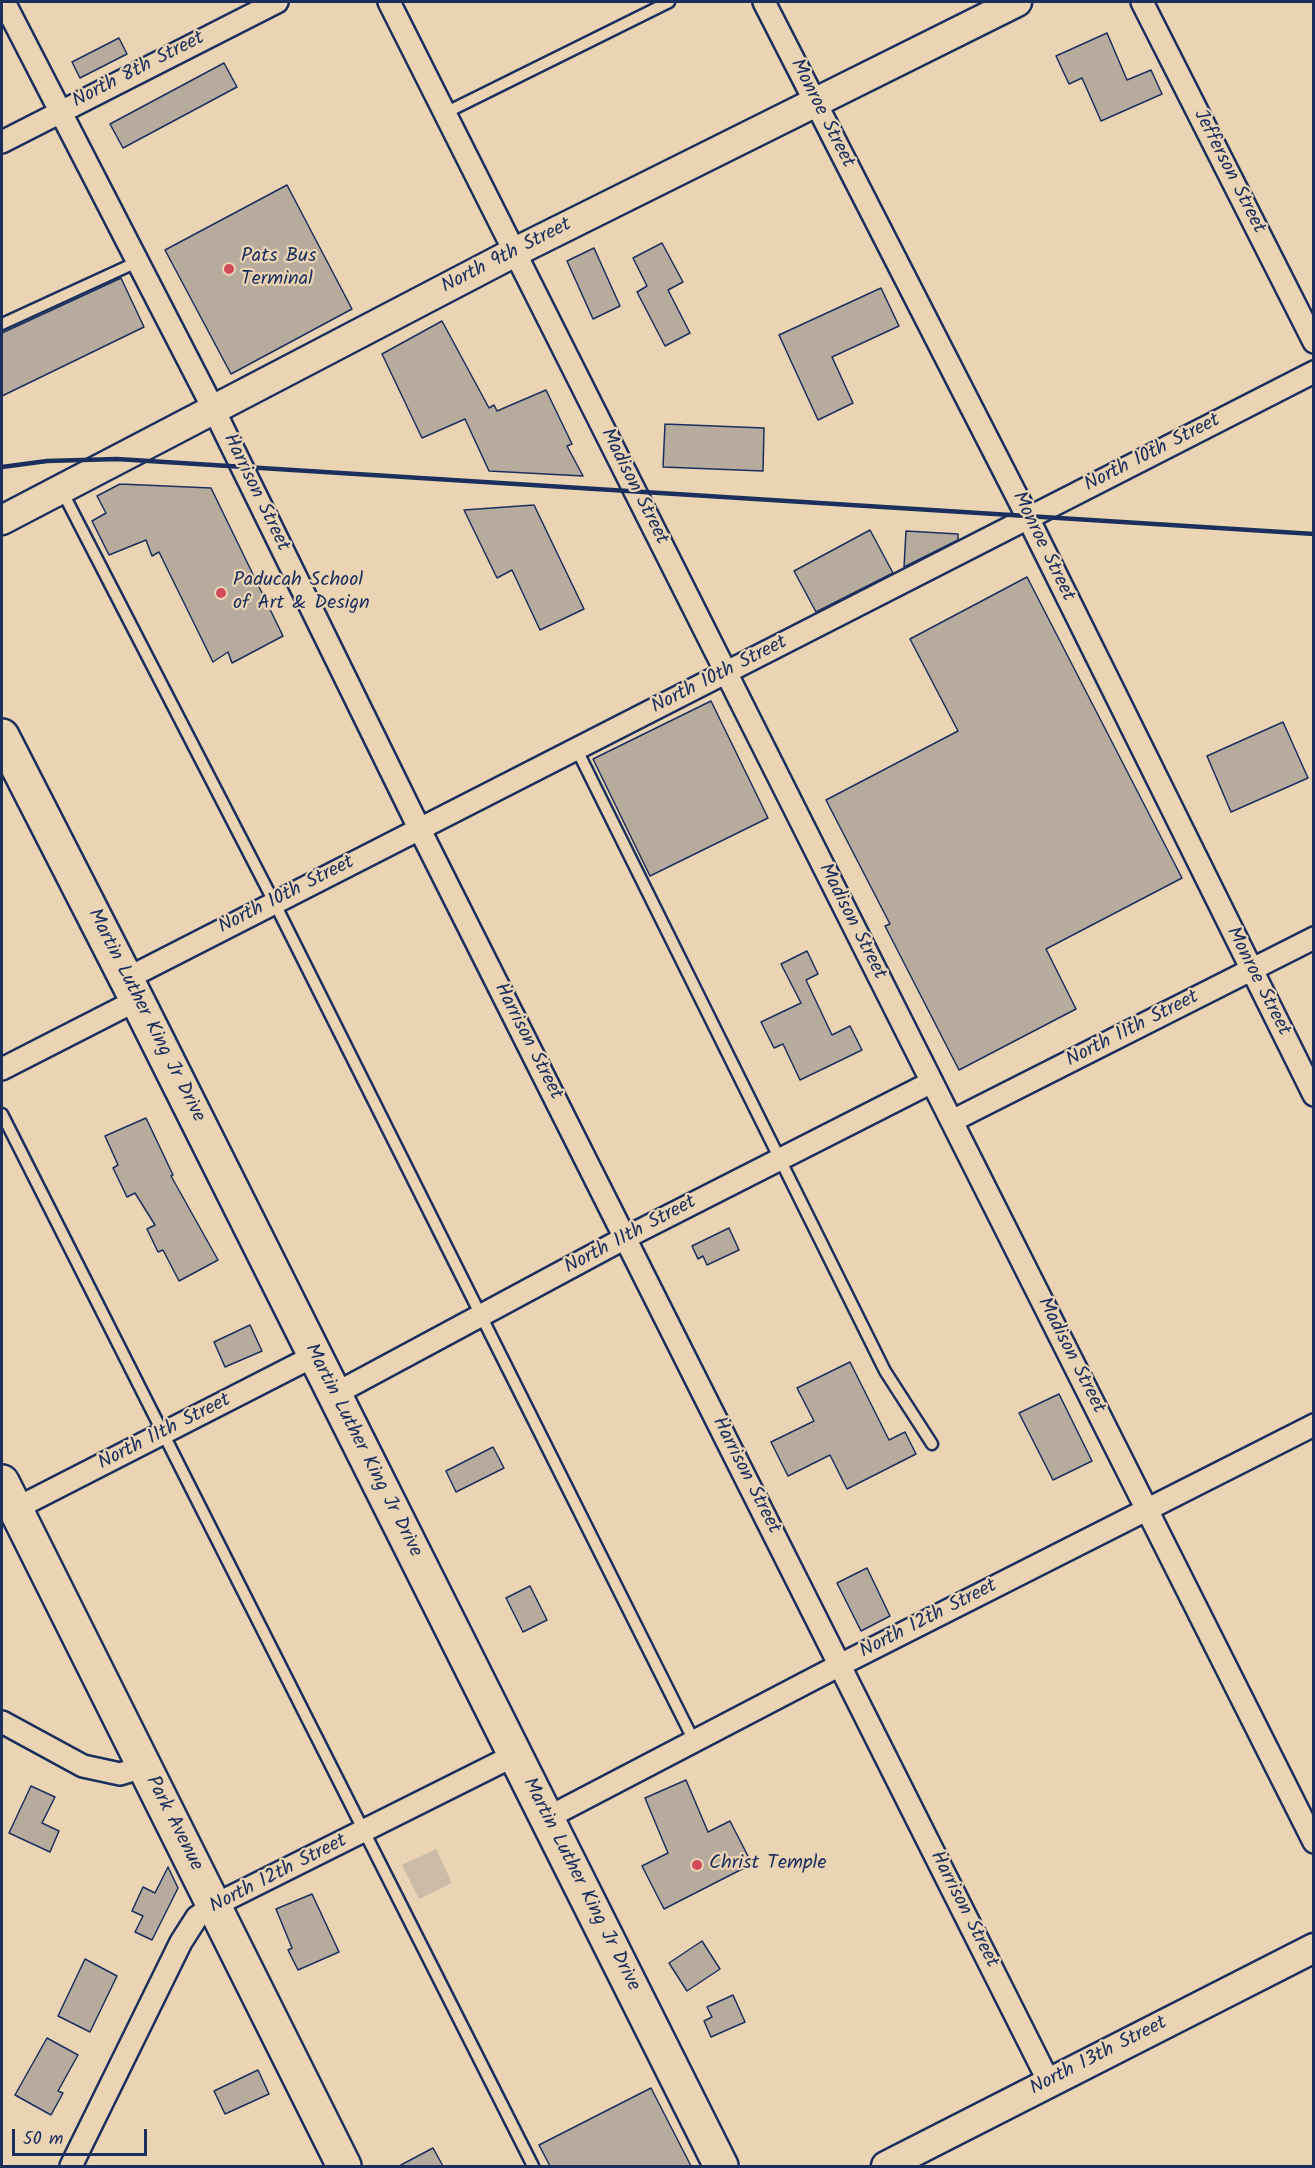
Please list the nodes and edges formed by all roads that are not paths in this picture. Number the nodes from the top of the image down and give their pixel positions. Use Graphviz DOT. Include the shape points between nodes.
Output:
graph roads {
  1 [pos="4,2"];
  2 [pos="277,2"];
  3 [pos="389,2"];
  4 [pos="669,2"];
  5 [pos="764,2"];
  6 [pos="1017,2"];
  7 [pos="1142,2"];
  8 [pos="814,101"];
  9 [pos="59,112"];
  10 [pos="445,113"];
  11 [pos="2,142"];
  12 [pos="515,252"];
  13 [pos="137,262"];
  14 [pos="2,324"];
  15 [pos="1314,342"];
  16 [pos="1314,372"];
  17 [pos="214,410"];
  18 [pos="60,488"];
  19 [pos="1028,518"];
  20 [pos="2,520"];
  21 [pos="726,672"];
  22 [pos="2,736"];
  23 [pos="576,748"];
  24 [pos="419,828"];
  25 [pos="274,902"];
  26 [pos="1314,938"];
  27 [pos="1251,970"];
  28 [pos="132,989"];
  29 [pos="2,1069"];
  30 [pos="932,1082"];
  31 [pos="1314,1095"];
  32 [pos="2,1114"];
  33 [pos="952,1121"];
  34 [pos="778,1160"];
  35 [pos="625,1238"];
  36 [pos="482,1315"];
  37 [pos="314,1356"];
  38 [pos="333,1395"];
  39 [pos="1314,1425"];
  40 [pos="164,1435"];
  41 [pos="932,1444"];
  42 [pos="8,1496"];
  43 [pos="1147,1509"];
  44 [pos="840,1665"];
  45 [pos="2,1722"];
  46 [pos="694,1741"];
  47 [pos="515,1755"];
  48 [pos="143,1767"];
  49 [pos="547,1818"];
  50 [pos="366,1831"];
  51 [pos="1314,1842"];
  52 [pos="215,1905"];
  53 [pos="1314,1948"];
  54 [pos="1049,2082"];
  55 [pos="71,2166"];
  56 [pos="344,2166"];
  57 [pos="533,2166"];
  58 [pos="721,2166"];
  59 [pos="886,2166"];
  1 -- 9 [label="street, Harrison Street"];
  2 -- 9 [label="street, North 8th Street"];
  3 -- 10 [label="street, Madison Street"];
  4 -- 10 [label="lane"];
  5 -- 8 [label="street, Monroe Street"];
  6 -- 8 [label="street, North 9th Street"];
  7 -- 15 [label="street, Jefferson Street"];
  8 -- 12 [label="street, North 9th Street"];
  8 -- 19 [label="street, Monroe Street"];
  9 -- 11 [label="street, North 8th Street"];
  9 -- 13 [label="street, Harrison Street"];
  10 -- 12 [label="street, Madison Street"];
  12 -- 17 [label="street, North 9th Street"];
  12 -- 21 [label="street, Madison Street"];
  13 -- 14 [label="lane"];
  13 -- 17 [label="street, Harrison Street"];
  16 -- 19 [label="street, North 10th Street"];
  17 -- 18 [label="street, North 9th Street"];
  17 -- 24 [label="street, Harrison Street"];
  18 -- 20 [label="street, North 9th Street"];
  18 -- 25 [label="lane"];
  19 -- 21 [label="street, North 10th Street"];
  19 -- 27 [label="street, Monroe Street"];
  21 -- 23 [label="street, North 10th Street"];
  21 -- 30 [label="street, Madison Street"];
  22 -- 28 [label="main road, Martin Luther King Jr Drive"];
  23 -- 24 [label="street, North 10th Street"];
  23 -- 34 [label="lane"];
  24 -- 25 [label="street, North 10th Street"];
  24 -- 35 [label="street, Harrison Street"];
  25 -- 28 [label="street, North 10th Street"];
  25 -- 36 [label="lane"];
  26 -- 27 [label="street, North 11th Street"];
  27 -- 31 [label="street, Monroe Street"];
  27 -- 33 [label="street, North 11th Street"];
  28 -- 29 [label="street, North 10th Street"];
  28 -- 37 [label="main road, Martin Luther King Jr Drive"];
  30 -- 33 [label="street, Madison Street"];
  30 -- 34 [label="street, North 11th Street"];
  32 -- 40 [label="lane"];
  33 -- 43 [label="street, Madison Street"];
  34 -- 35 [label="street, North 11th Street"];
  34 -- 41 [label="lane" via="885,1371"];
  35 -- 36 [label="street, North 11th Street"];
  35 -- 44 [label="street, Harrison Street"];
  36 -- 38 [label="street, North 11th Street"];
  36 -- 46 [label="lane"];
  37 -- 38 [label="main road, Martin Luther King Jr Drive"];
  37 -- 40 [label="street, North 11th Street"];
  38 -- 47 [label="main road, Martin Luther King Jr Drive"];
  39 -- 43 [label="street, North 12th Street"];
  40 -- 42 [label="street, North 11th Street"];
  40 -- 50 [label="lane"];
  42 -- 48 [label="main road, Park Avenue"];
  43 -- 44 [label="street, North 12th Street"];
  43 -- 51 [label="street, Madison Street"];
  44 -- 46 [label="street, North 12th Street"];
  44 -- 54 [label="street, Harrison Street"];
  45 -- 48 [label="street" via="83,1766 120,1774"];
  46 -- 49 [label="street, North 12th Street"];
  47 -- 49 [label="main road, Martin Luther King Jr Drive"];
  47 -- 50 [label="street, North 12th Street"];
  48 -- 52 [label="main road, Park Avenue"];
  49 -- 58 [label="main road, Martin Luther King Jr Drive"];
  50 -- 52 [label="street, North 12th Street"];
  50 -- 57 [label="lane"];
  52 -- 55 [label="street, North 12th Street" via="197,1917 181,1942"];
  52 -- 56 [label="main road, Park Avenue"];
  53 -- 54 [label="street, North 13th Street"];
  54 -- 59 [label="street, North 13th Street"];
}
